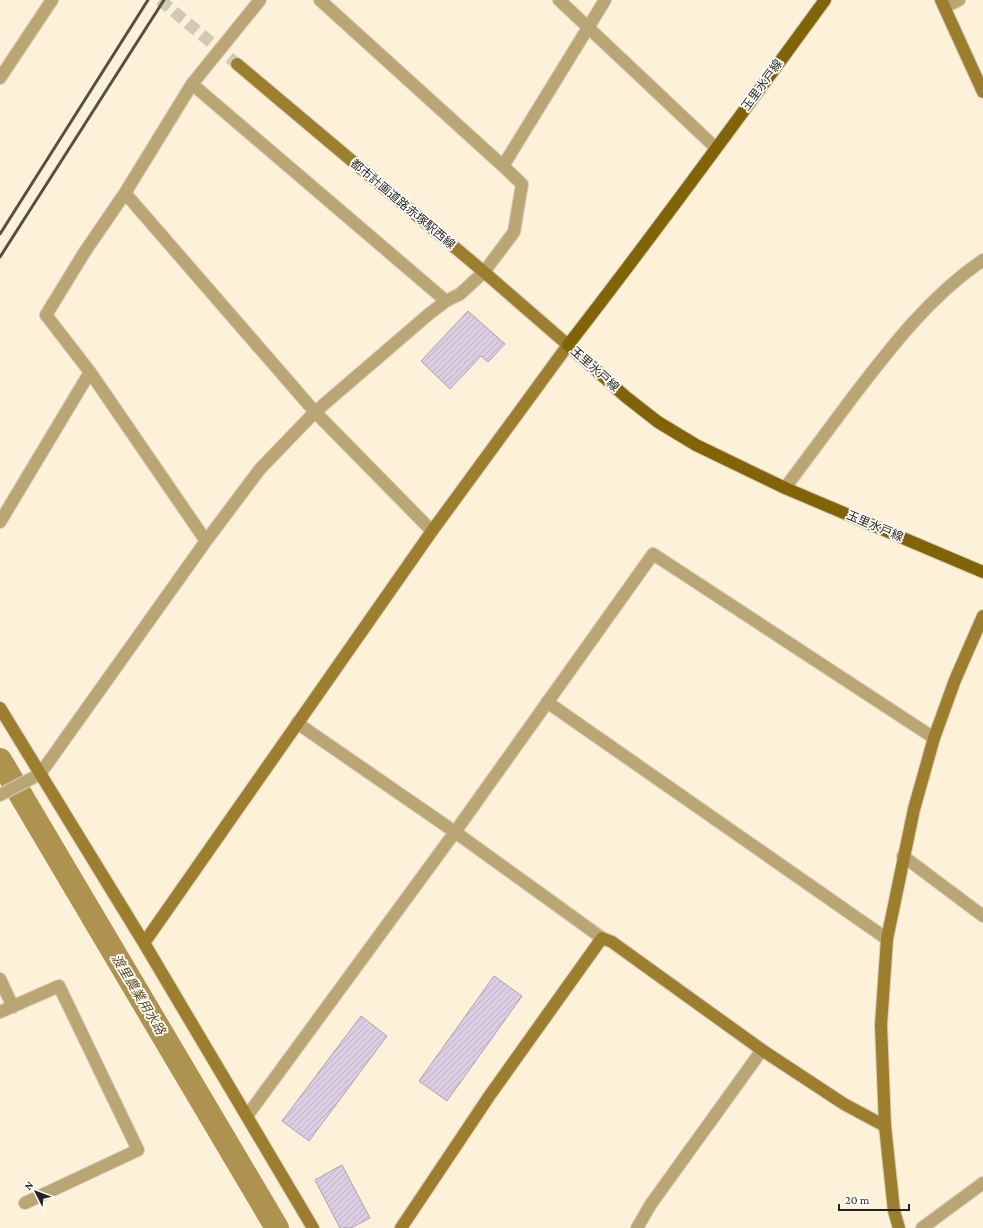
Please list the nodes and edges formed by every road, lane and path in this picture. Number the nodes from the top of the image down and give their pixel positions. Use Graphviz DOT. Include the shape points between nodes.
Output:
graph roads {
  1 [pos="52,0"];
  2 [pos="260,0"];
  3 [pos="320,0"];
  4 [pos="559,0"];
  5 [pos="605,0"];
  6 [pos="825,0"];
  7 [pos="959,0"];
  8 [pos="943,4"];
  9 [pos="588,27"];
  10 [pos="237,64"];
  11 [pos="0,78"];
  12 [pos="192,84"];
  13 [pos="983,92"];
  14 [pos="716,148"];
  15 [pos="503,166"];
  16 [pos="125,193"];
  17 [pos="983,260"];
  18 [pos="484,272"];
  19 [pos="446,301"];
  20 [pos="568,345"];
  21 [pos="90,372"];
  22 [pos="315,412"];
  23 [pos="785,488"];
  24 [pos="0,522"];
  25 [pos="432,531"];
  26 [pos="206,541"];
  27 [pos="983,572"];
  28 [pos="983,616"];
  29 [pos="547,702"];
  30 [pos="0,708"];
  31 [pos="297,723"];
  32 [pos="934,738"];
  33 [pos="40,774"];
  34 [pos="0,795"];
  35 [pos="455,832"];
  36 [pos="904,856"];
  37 [pos="983,916"];
  38 [pos="602,938"];
  39 [pos="887,939"];
  40 [pos="144,944"];
  41 [pos="0,979"];
  42 [pos="13,1007"];
  43 [pos="0,1012"];
  44 [pos="762,1050"];
  45 [pos="247,1116"];
  46 [pos="885,1126"];
  47 [pos="983,1183"];
  48 [pos="25,1203"];
  49 [pos="313,1228"];
  50 [pos="400,1228"];
  51 [pos="637,1228"];
  52 [pos="899,1228"];
  53 [pos="922,1228"];
  1 -- 11 [label="street"];
  2 -- 12 [label="street"];
  3 -- 15 [label="street"];
  4 -- 9 [label="street"];
  5 -- 9 [label="street"];
  6 -- 14 [label="main road, 玉里水戸線"];
  7 -- 8 [label="street"];
  8 -- 13 [label="street"];
  9 -- 14 [label="street"];
  9 -- 15 [label="street"];
  10 -- 18 [label="street, 都市計画道路赤塚駅西線"];
  12 -- 16 [label="street"];
  12 -- 19 [label="street"];
  14 -- 20 [label="main road, 玉里水戸線"];
  15 -- 18 [label="street" via="522,184 514,232"];
  16 -- 21 [label="street" via="46,315"];
  16 -- 22 [label="street"];
  17 -- 23 [label="street" via="914,320"];
  18 -- 19 [label="street" via="460,294"];
  18 -- 20 [label="street, 都市計画道路赤塚駅西線"];
  19 -- 22 [label="street"];
  20 -- 23 [label="main road, 玉里水戸線" via="626,398 658,422 712,453"];
  20 -- 25 [label="street"];
  21 -- 24 [label="street"];
  21 -- 26 [label="street"];
  22 -- 25 [label="street"];
  22 -- 26 [label="street" via="260,469"];
  23 -- 27 [label="main road, 玉里水戸線"];
  25 -- 31 [label="street"];
  26 -- 33 [label="street"];
  28 -- 32 [label="street" via="955,680"];
  29 -- 32 [label="street" via="653,554"];
  29 -- 35 [label="street"];
  29 -- 39 [label="street"];
  30 -- 33 [label="street"];
  31 -- 35 [label="street"];
  31 -- 40 [label="street"];
  32 -- 36 [label="street"];
  33 -- 34 [label="street"];
  33 -- 40 [label="street"];
  35 -- 38 [label="street"];
  35 -- 45 [label="street"];
  36 -- 37 [label="street"];
  36 -- 39 [label="street"];
  38 -- 44 [label="street" via="612,942"];
  38 -- 50 [label="street" via="490,1095"];
  39 -- 46 [label="street" via="880,1025"];
  40 -- 45 [label="street"];
  41 -- 42 [label="street"];
  42 -- 43 [label="street"];
  42 -- 48 [label="street" via="59,986 138,1150"];
  44 -- 46 [label="street" via="844,1104"];
  44 -- 51 [label="street" via="651,1204"];
  45 -- 49 [label="street"];
  46 -- 52 [label="street" via="894,1211"];
  47 -- 53 [label="street"];
}
